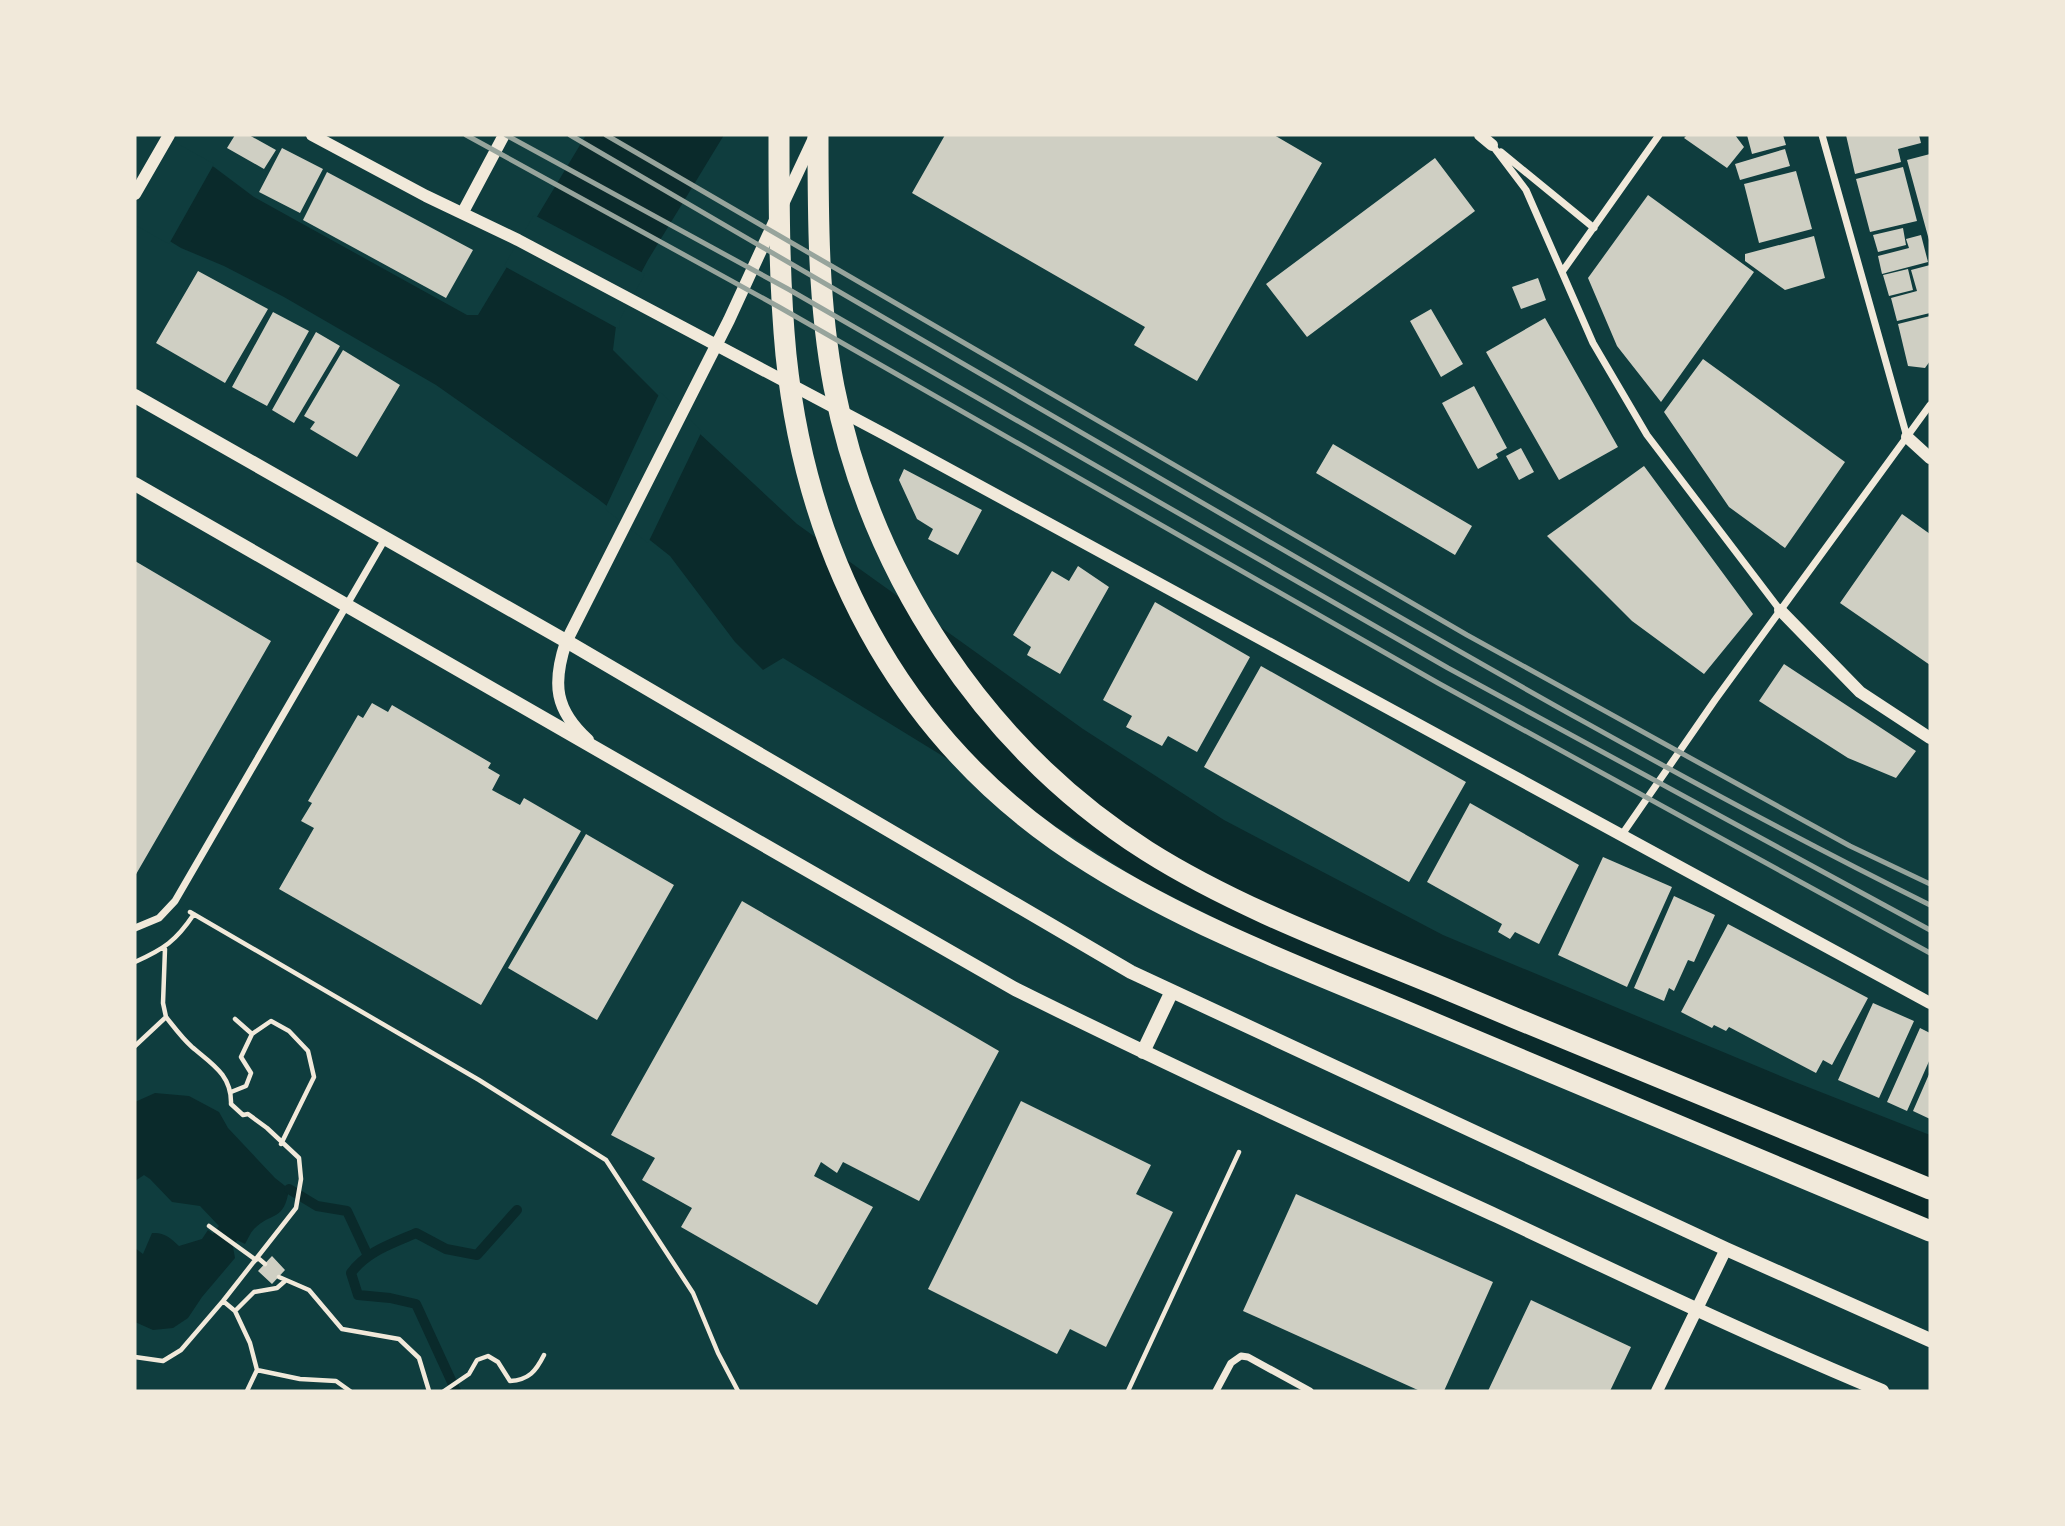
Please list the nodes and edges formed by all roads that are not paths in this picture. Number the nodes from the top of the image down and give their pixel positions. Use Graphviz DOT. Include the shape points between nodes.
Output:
graph roads {
  1 [pos="169,135"];
  2 [pos="312,135"];
  3 [pos="504,135"];
  4 [pos="779,135"];
  5 [pos="815,135"];
  6 [pos="1480,135"];
  7 [pos="1660,135"];
  8 [pos="1822,135"];
  9 [pos="1492,145"];
  10 [pos="135,194"];
  11 [pos="463,212"];
  12 [pos="1594,228"];
  13 [pos="1562,272"];
  14 [pos="716,344"];
  15 [pos="135,396"];
  16 [pos="1930,405"];
  17 [pos="1906,437"];
  18 [pos="1930,458"];
  19 [pos="135,484"];
  20 [pos="385,539"];
  21 [pos="348,605"];
  22 [pos="1780,610"];
  23 [pos="566,642"];
  24 [pos="1930,738"];
  25 [pos="594,745"];
  26 [pos="1621,836"];
  27 [pos="135,928"];
  28 [pos="1172,991"];
  29 [pos="1930,1003"];
  30 [pos="1143,1052"];
  31 [pos="1930,1189"];
  32 [pos="1930,1231"];
  33 [pos="1726,1249"];
  34 [pos="1697,1310"];
  35 [pos="1930,1340"];
  36 [pos="1216,1391"];
  37 [pos="1310,1391"];
  38 [pos="1657,1391"];
  39 [pos="1882,1391"];
  1 -- 10 [label="street"];
  2 -- 11 [label="street"];
  3 -- 11 [label="street"];
  4 -- 32 [label="highway" via="786,355 800,439 823,526 878,648 923,715 970,768 1089,863 1165,906"];
  5 -- 14 [label="street"];
  5 -- 31 [label="highway" via="819,247 834,388 870,509 921,618 967,684 1051,776 1148,852 1231,896"];
  6 -- 9 [label="street"];
  7 -- 12 [label="street"];
  8 -- 17 [label="street"];
  9 -- 12 [label="street"];
  9 -- 13 [label="street" via="1525,190"];
  11 -- 14 [label="street"];
  12 -- 13 [label="street"];
  13 -- 22 [label="street" via="1593,343 1647,435"];
  14 -- 23 [label="street"];
  14 -- 26 [label="street"];
  15 -- 20 [label="main road"];
  16 -- 17 [label="street"];
  17 -- 18 [label="street"];
  17 -- 22 [label="street"];
  19 -- 21 [label="main road"];
  20 -- 21 [label="street"];
  20 -- 23 [label="main road"];
  21 -- 25 [label="main road"];
  21 -- 27 [label="street" via="175,901 159,918"];
  22 -- 24 [label="street" via="1860,692"];
  22 -- 26 [label="street"];
  23 -- 25 [label="street" via="560,661 559,696 572,725"];
  23 -- 28 [label="main road" via="1131,972"];
  25 -- 30 [label="main road" via="1015,989"];
  26 -- 29 [label="street"];
  28 -- 30 [label="main road"];
  28 -- 33 [label="main road"];
  30 -- 34 [label="main road"];
  33 -- 34 [label="street"];
  33 -- 35 [label="main road"];
  34 -- 38 [label="street"];
  34 -- 39 [label="main road"];
  36 -- 37 [label="street" via="1231,1363 1241,1356"];
}
